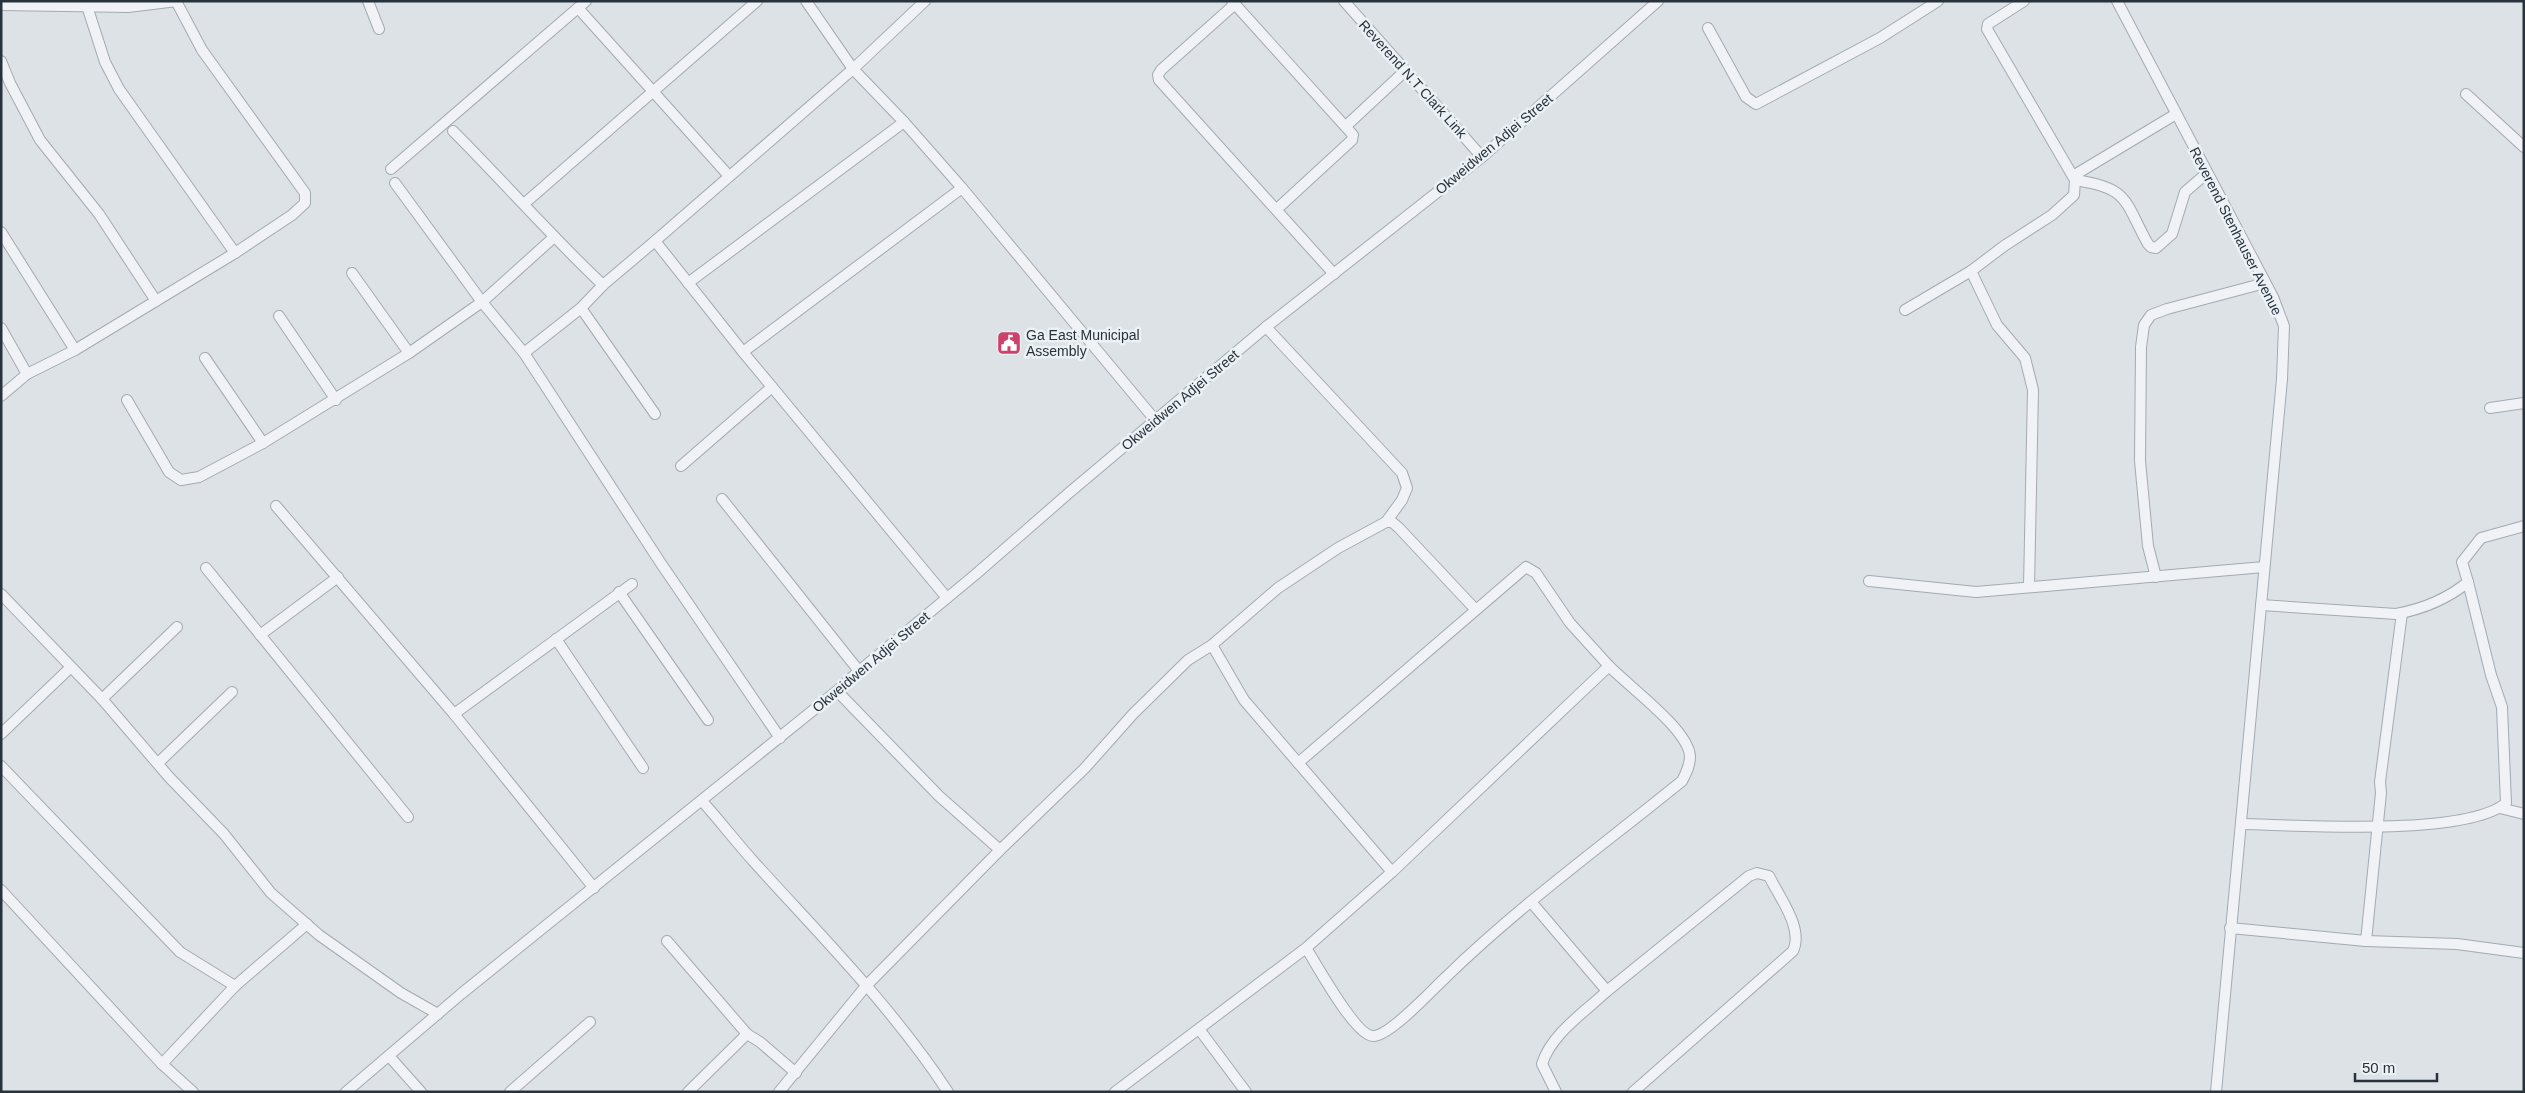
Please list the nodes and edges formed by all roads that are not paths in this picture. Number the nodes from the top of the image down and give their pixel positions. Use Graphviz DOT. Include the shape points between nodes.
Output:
graph roads {
  1 [pos="176,1"];
  2 [pos="368,1"];
  3 [pos="757,1"];
  4 [pos="806,1"];
  5 [pos="925,1"];
  6 [pos="1344,1"];
  7 [pos="1658,1"];
  8 [pos="1938,1"];
  9 [pos="2024,1"];
  10 [pos="2116,1"];
  11 [pos="1234,3"];
  12 [pos="1,5"];
  13 [pos="582,5"];
  14 [pos="88,6"];
  15 [pos="1708,28"];
  16 [pos="379,29"];
  17 [pos="1,61"];
  18 [pos="853,69"];
  19 [pos="1405,71"];
  20 [pos="654,91"];
  21 [pos="2466,94"];
  22 [pos="2176,114"];
  23 [pos="904,122"];
  24 [pos="1346,126"];
  25 [pos="454,131"];
  26 [pos="2524,147"];
  27 [pos="1482,157"];
  28 [pos="391,169"];
  29 [pos="2207,173"];
  30 [pos="729,176"];
  31 [pos="2074,178"];
  32 [pos="395,183"];
  33 [pos="962,188"];
  34 [pos="525,204"];
  35 [pos="1277,209"];
  36 [pos="1,232"];
  37 [pos="553,238"];
  38 [pos="655,241"];
  39 [pos="235,253"];
  40 [pos="1971,271"];
  41 [pos="352,273"];
  42 [pos="1334,274"];
  43 [pos="688,283"];
  44 [pos="2265,283"];
  45 [pos="603,285"];
  46 [pos="156,301"];
  47 [pos="482,302"];
  48 [pos="581,308"];
  49 [pos="1905,310"];
  50 [pos="279,316"];
  51 [pos="1266,327"];
  52 [pos="1,328"];
  53 [pos="75,350"];
  54 [pos="743,352"];
  55 [pos="409,353"];
  56 [pos="524,353"];
  57 [pos="205,358"];
  58 [pos="28,374"];
  59 [pos="772,387"];
  60 [pos="1,396"];
  61 [pos="128,400"];
  62 [pos="336,400"];
  63 [pos="2524,402"];
  64 [pos="2490,408"];
  65 [pos="655,414"];
  66 [pos="1156,421"];
  67 [pos="263,443"];
  68 [pos="681,466"];
  69 [pos="722,499"];
  70 [pos="276,506"];
  71 [pos="1386,522"];
  72 [pos="2524,526"];
  73 [pos="2264,567"];
  74 [pos="206,568"];
  75 [pos="2156,577"];
  76 [pos="338,578"];
  77 [pos="1869,581"];
  78 [pos="2468,582"];
  79 [pos="632,584"];
  80 [pos="2029,587"];
  81 [pos="619,592"];
  82 [pos="1,594"];
  83 [pos="947,598"];
  84 [pos="2261,605"];
  85 [pos="1475,609"];
  86 [pos="2402,613"];
  87 [pos="177,627"];
  88 [pos="260,635"];
  89 [pos="556,639"];
  90 [pos="1212,645"];
  91 [pos="1609,666"];
  92 [pos="70,668"];
  93 [pos="859,671"];
  94 [pos="837,691"];
  95 [pos="232,692"];
  96 [pos="102,699"];
  97 [pos="454,714"];
  98 [pos="708,720"];
  99 [pos="1,734"];
  100 [pos="780,738"];
  101 [pos="158,763"];
  102 [pos="1298,763"];
  103 [pos="1,766"];
  104 [pos="643,768"];
  105 [pos="702,800"];
  106 [pos="2500,808"];
  107 [pos="2524,814"];
  108 [pos="408,817"];
  109 [pos="2241,824"];
  110 [pos="2377,826"];
  111 [pos="1000,850"];
  112 [pos="1392,872"];
  113 [pos="594,888"];
  114 [pos="1,890"];
  115 [pos="1532,903"];
  116 [pos="307,924"];
  117 [pos="2230,928"];
  118 [pos="667,941"];
  119 [pos="2366,941"];
  120 [pos="1306,948"];
  121 [pos="2524,954"];
  122 [pos="235,986"];
  123 [pos="866,986"];
  124 [pos="1607,991"];
  125 [pos="438,1014"];
  126 [pos="590,1022"];
  127 [pos="1199,1028"];
  128 [pos="747,1034"];
  129 [pos="388,1056"];
  130 [pos="162,1064"];
  131 [pos="796,1073"];
  132 [pos="417,1088"];
  133 [pos="193,1092"];
  134 [pos="346,1092"];
  135 [pos="405,1092"];
  136 [pos="510,1092"];
  137 [pos="688,1092"];
  138 [pos="779,1092"];
  139 [pos="948,1092"];
  140 [pos="1115,1092"];
  141 [pos="1246,1092"];
  142 [pos="1556,1092"];
  143 [pos="1633,1092"];
  144 [pos="2216,1092"];
  1 -- 14 [label="street" via="128,7"];
  1 -- 39 [label="street" via="202,50 307,198 292,215"];
  2 -- 16 [label="street"];
  3 -- 20 [label="street"];
  4 -- 18 [label="street"];
  5 -- 18 [label="street"];
  6 -- 19 [label="street, Reverend N.T Clark Link"];
  7 -- 27 [label="street, Okweidwen Adjei Street"];
  8 -- 15 [label="street" via="1880,38 1756,104 1746,97"];
  9 -- 31 [label="street" via="1988,24 1989,35"];
  10 -- 22 [label="street, Reverend Stenhauser Avenue"];
  11 -- 24 [label="street"];
  11 -- 35 [label="street" via="1158,75 1159,80"];
  12 -- 14 [label="street"];
  13 -- 20 [label="street"];
  13 -- 28 [label="street"];
  14 -- 39 [label="street" via="105,62 119,89"];
  17 -- 46 [label="street" via="40,140 99,214"];
  18 -- 23 [label="street"];
  18 -- 30 [label="street"];
  19 -- 24 [label="street"];
  19 -- 27 [label="street, Reverend N.T Clark Link"];
  20 -- 30 [label="street"];
  20 -- 34 [label="street"];
  21 -- 26 [label="street"];
  22 -- 29 [label="street, Reverend Stenhauser Avenue"];
  22 -- 31 [label="street"];
  23 -- 33 [label="street"];
  23 -- 43 [label="street"];
  24 -- 35 [label="street" via="1352,132 1352,140"];
  25 -- 34 [label="street"];
  27 -- 42 [label="street, Okweidwen Adjei Street"];
  29 -- 31 [label="street" via="2185,192 2172,234 2156,248 2148,244 2124,198 2098,183"];
  29 -- 44 [label="street, Reverend Stenhauser Avenue"];
  30 -- 38 [label="street"];
  31 -- 40 [label="street" via="2074,195 2064,205"];
  32 -- 47 [label="street"];
  33 -- 54 [label="street"];
  33 -- 66 [label="street"];
  34 -- 37 [label="street"];
  35 -- 42 [label="street"];
  36 -- 53 [label="street"];
  37 -- 45 [label="street"];
  37 -- 47 [label="street"];
  38 -- 43 [label="street"];
  38 -- 45 [label="street"];
  39 -- 46 [label="street"];
  40 -- 49 [label="street"];
  40 -- 80 [label="street" via="1990,313 2013,347 2025,358 2034,390"];
  41 -- 55 [label="street"];
  42 -- 51 [label="street, Okweidwen Adjei Street"];
  43 -- 54 [label="street"];
  44 -- 73 [label="street, Reverend Stenhauser Avenue" via="2284,326 2279,424"];
  44 -- 75 [label="street" via="2166,309 2151,315 2144,325 2140,462 2148,546"];
  45 -- 48 [label="street"];
  46 -- 53 [label="street"];
  47 -- 55 [label="street"];
  47 -- 56 [label="street"];
  48 -- 56 [label="street"];
  48 -- 65 [label="street"];
  50 -- 62 [label="street"];
  51 -- 66 [label="street, Okweidwen Adjei Street"];
  51 -- 71 [label="street" via="1402,473 1407,488"];
  52 -- 58 [label="street"];
  53 -- 58 [label="street"];
  54 -- 59 [label="street"];
  55 -- 62 [label="street"];
  56 -- 100 [label="street"];
  57 -- 67 [label="street"];
  58 -- 60 [label="street"];
  59 -- 68 [label="street"];
  59 -- 83 [label="street"];
  61 -- 67 [label="street" via="169,472 181,480 199,477"];
  62 -- 67 [label="street"];
  63 -- 64 [label="street"];
  66 -- 83 [label="street, Okweidwen Adjei Street"];
  69 -- 93 [label="street"];
  70 -- 76 [label="street"];
  71 -- 85 [label="street" via="1392,522 1399,528"];
  71 -- 90 [label="street" via="1338,548 1278,588"];
  72 -- 78 [label="street" via="2481,538 2462,562"];
  73 -- 75 [label="street"];
  73 -- 84 [label="street, Reverend Stenhauser Avenue"];
  74 -- 88 [label="street"];
  75 -- 80 [label="street"];
  76 -- 88 [label="street"];
  76 -- 97 [label="street"];
  77 -- 80 [label="street" via="1976,592"];
  78 -- 86 [label="street" via="2436,604"];
  78 -- 106 [label="street" via="2502,708 2506,803"];
  79 -- 81 [label="street"];
  81 -- 89 [label="street"];
  81 -- 98 [label="street"];
  82 -- 92 [label="street"];
  83 -- 93 [label="street, Okweidwen Adjei Street"];
  84 -- 86 [label="street"];
  84 -- 109 [label="street, Reverend Stenhauser Avenue"];
  85 -- 91 [label="street" via="1522,568 1530,568 1570,623"];
  85 -- 102 [label="street"];
  86 -- 110 [label="street"];
  87 -- 96 [label="street"];
  88 -- 108 [label="street"];
  89 -- 97 [label="street"];
  89 -- 104 [label="street"];
  90 -- 102 [label="street" via="1244,700"];
  90 -- 111 [label="street" via="1188,660 1133,714 1085,768"];
  91 -- 112 [label="street"];
  91 -- 115 [label="street" via="1663,714 1690,754 1689,767 1682,781"];
  92 -- 96 [label="street"];
  92 -- 99 [label="street"];
  93 -- 94 [label="street, Okweidwen Adjei Street"];
  94 -- 100 [label="street, Okweidwen Adjei Street"];
  94 -- 111 [label="street" via="939,796"];
  95 -- 101 [label="street"];
  96 -- 101 [label="street"];
  97 -- 113 [label="street"];
  100 -- 105 [label="street, Okweidwen Adjei Street"];
  101 -- 116 [label="street" via="224,834 271,893"];
  102 -- 112 [label="street"];
  103 -- 122 [label="street" via="180,952"];
  105 -- 113 [label="street, Okweidwen Adjei Street"];
  105 -- 123 [label="street"];
  106 -- 107 [label="street"];
  106 -- 110 [label="street" via="2481,816 2445,822"];
  109 -- 110 [label="street"];
  109 -- 117 [label="street, Reverend Stenhauser Avenue"];
  110 -- 119 [label="street"];
  111 -- 123 [label="street"];
  112 -- 120 [label="street"];
  113 -- 125 [label="street, Okweidwen Adjei Street"];
  114 -- 130 [label="street"];
  115 -- 120 [label="street" via="1469,954 1400,1021 1374,1036 1363,1031 1345,1010"];
  115 -- 124 [label="street"];
  116 -- 122 [label="street"];
  116 -- 125 [label="street" via="401,993"];
  117 -- 119 [label="street"];
  117 -- 144 [label="street, Reverend Stenhauser Avenue"];
  118 -- 128 [label="street"];
  119 -- 121 [label="street" via="2457,944"];
  120 -- 127 [label="street"];
  122 -- 130 [label="street"];
  123 -- 131 [label="street"];
  123 -- 139 [label="street" via="931,1065"];
  124 -- 142 [label="street" via="1546,1053 1542,1064"];
  124 -- 143 [label="street" via="1749,876 1757,873 1769,876 1795,927 1797,942 1793,950"];
  125 -- 129 [label="street, Okweidwen Adjei Street"];
  126 -- 136 [label="street"];
  127 -- 140 [label="street"];
  127 -- 141 [label="street"];
  128 -- 131 [label="street"];
  128 -- 137 [label="street"];
  129 -- 132 [label="street"];
  129 -- 134 [label="street, Okweidwen Adjei Street"];
  130 -- 133 [label="street"];
  131 -- 138 [label="street"];
  132 -- 135 [label="street"];
}
